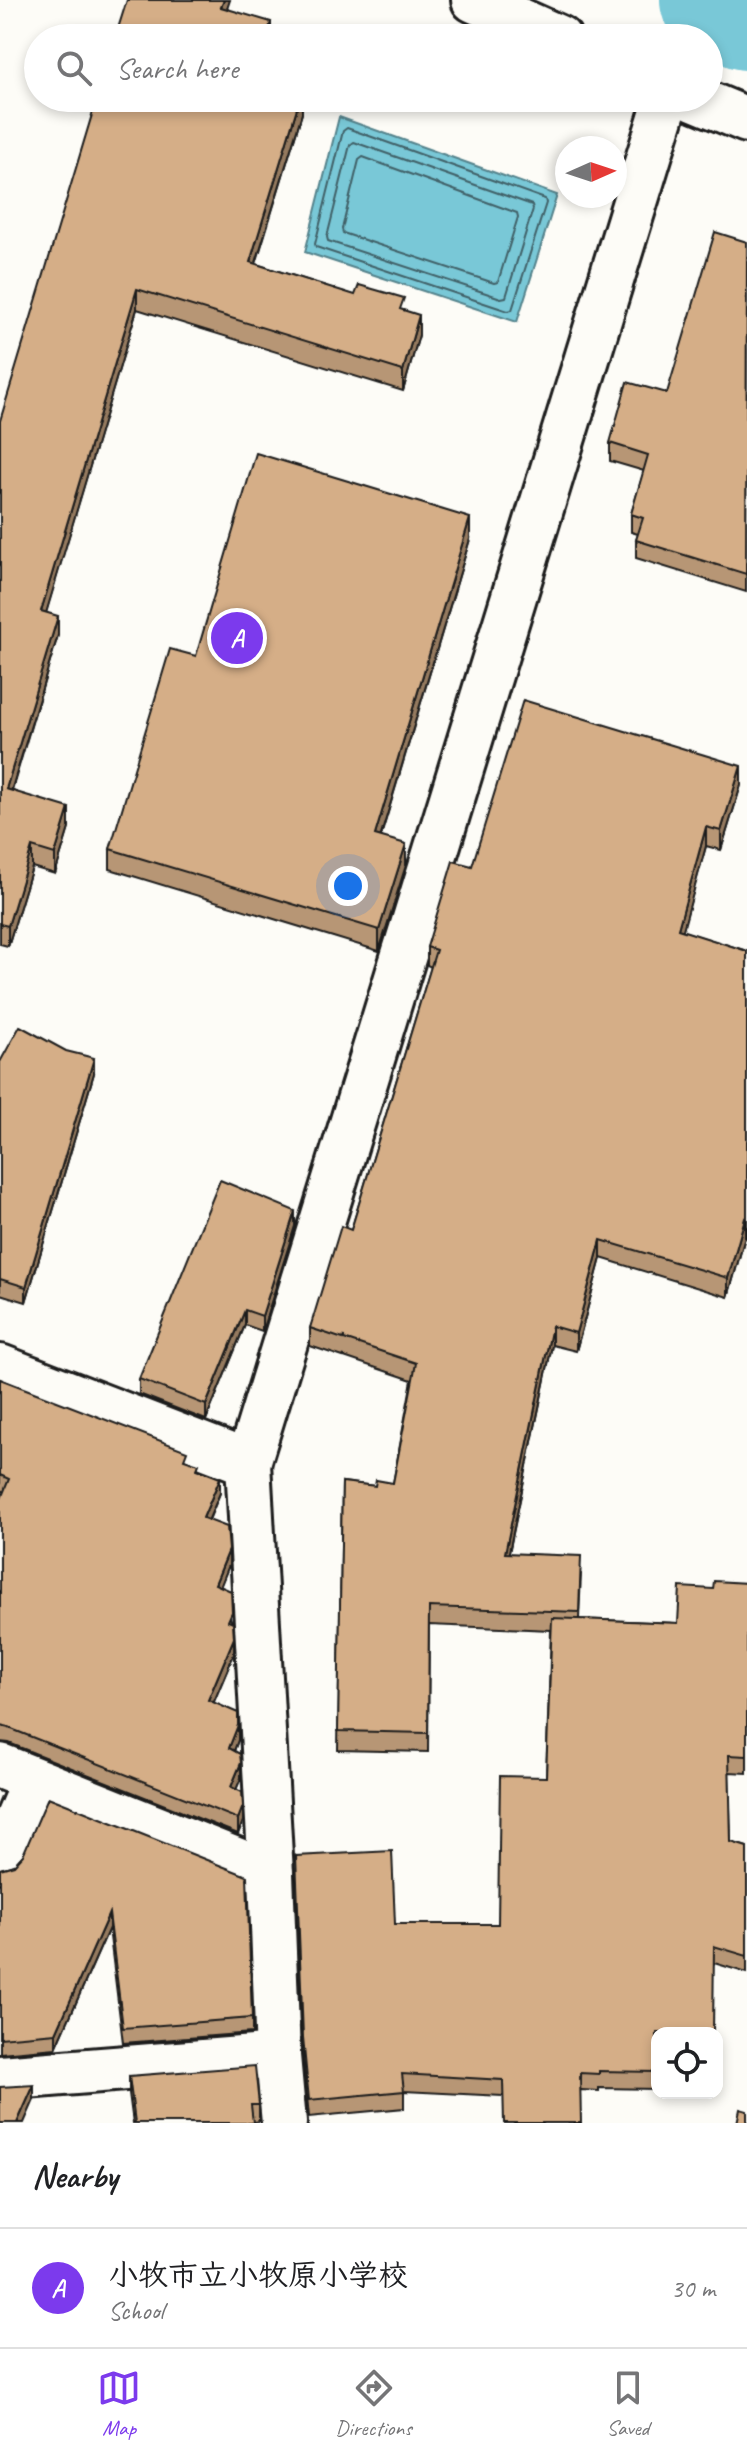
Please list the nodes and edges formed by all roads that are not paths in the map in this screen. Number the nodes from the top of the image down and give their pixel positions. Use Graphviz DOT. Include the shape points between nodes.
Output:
graph roads {
  1 [pos="474,0"];
  2 [pos="528,24"];
  3 [pos="723,110"];
  4 [pos="663,112"];
  5 [pos="747,120"];
  6 [pos="0,1367"];
  7 [pos="248,1463"];
  8 [pos="17,1773"];
  9 [pos="0,1860"];
  10 [pos="271,1874"];
  11 [pos="278,2056"];
  12 [pos="0,2078"];
  13 [pos="284,2123"];
  1 -- 2 [label="street"];
  3 -- 5 [label="street"];
  4 -- 7 [label="street"];
  6 -- 7 [label="street"];
  7 -- 10 [label="street"];
  8 -- 9 [label="street"];
  8 -- 10 [label="street"];
  10 -- 11 [label="street"];
  11 -- 12 [label="street"];
  11 -- 13 [label="street"];
}
